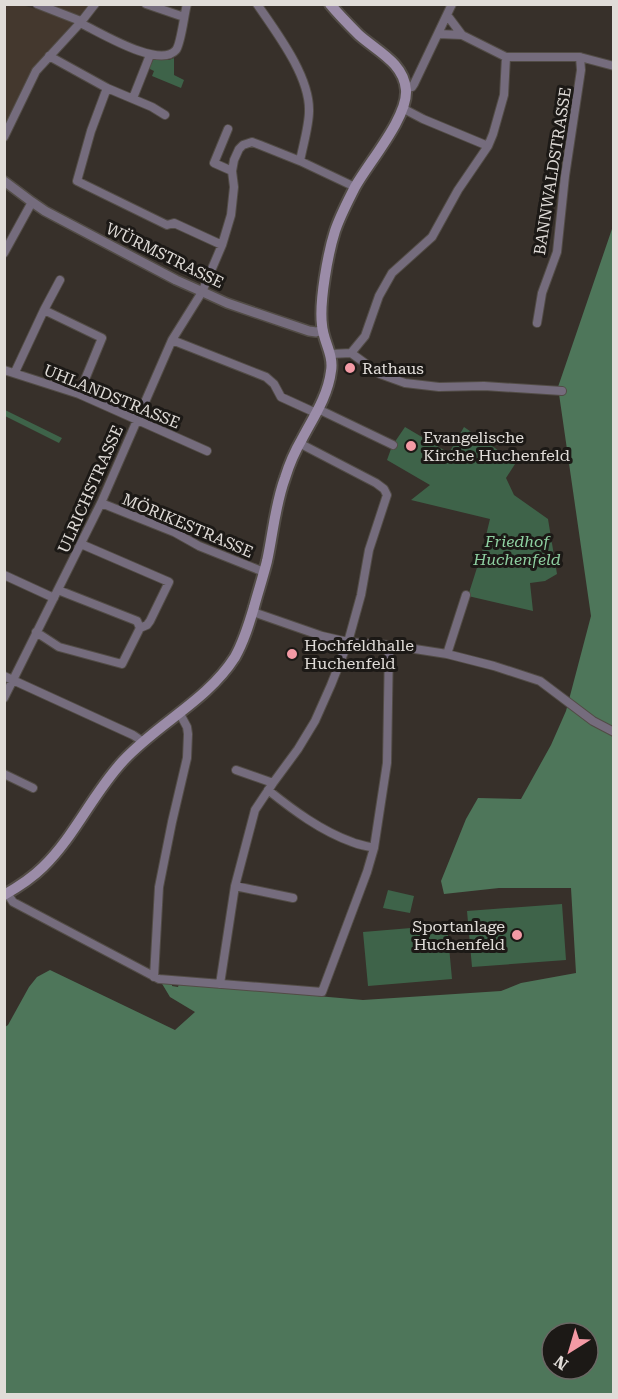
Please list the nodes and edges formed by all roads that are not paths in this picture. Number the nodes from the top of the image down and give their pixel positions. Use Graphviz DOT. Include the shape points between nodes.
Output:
graph roads {
  1 [pos="37,4"];
  2 [pos="95,4"];
  3 [pos="146,4"];
  4 [pos="187,4"];
  5 [pos="257,4"];
  6 [pos="330,4"];
  7 [pos="452,4"];
  8 [pos="447,15"];
  9 [pos="184,17"];
  10 [pos="81,22"];
  11 [pos="438,34"];
  12 [pos="462,35"];
  13 [pos="150,55"];
  14 [pos="49,56"];
  15 [pos="506,57"];
  16 [pos="580,57"];
  17 [pos="614,66"];
  18 [pos="107,88"];
  19 [pos="406,88"];
  20 [pos="133,98"];
  21 [pos="404,109"];
  22 [pos="165,116"];
  23 [pos="228,129"];
  24 [pos="4,137"];
  25 [pos="488,146"];
  26 [pos="300,161"];
  27 [pos="232,171"];
  28 [pos="4,181"];
  29 [pos="356,187"];
  30 [pos="32,202"];
  31 [pos="222,245"];
  32 [pos="4,253"];
  33 [pos="60,280"];
  34 [pos="202,292"];
  35 [pos="44,310"];
  36 [pos="537,323"];
  37 [pos="322,330"];
  38 [pos="172,340"];
  39 [pos="351,353"];
  40 [pos="330,354"];
  41 [pos="4,370"];
  42 [pos="15,372"];
  43 [pos="562,391"];
  44 [pos="79,394"];
  45 [pos="317,411"];
  46 [pos="137,419"];
  47 [pos="299,443"];
  48 [pos="393,445"];
  49 [pos="207,451"];
  50 [pos="101,503"];
  51 [pos="81,544"];
  52 [pos="264,573"];
  53 [pos="4,576"];
  54 [pos="58,590"];
  55 [pos="466,595"];
  56 [pos="54,598"];
  57 [pos="253,612"];
  58 [pos="140,628"];
  59 [pos="36,632"];
  60 [pos="348,642"];
  61 [pos="389,645"];
  62 [pos="447,654"];
  63 [pos="4,676"];
  64 [pos="14,680"];
  65 [pos="4,698"];
  66 [pos="179,712"];
  67 [pos="614,732"];
  68 [pos="142,741"];
  69 [pos="236,770"];
  70 [pos="4,774"];
  71 [pos="273,783"];
  72 [pos="33,788"];
  73 [pos="268,790"];
  74 [pos="374,848"];
  75 [pos="235,886"];
  76 [pos="6,894"];
  77 [pos="293,898"];
  78 [pos="154,977"];
  79 [pos="220,984"];
  1 -- 10 [label="street"];
  2 -- 10 [label="street"];
  3 -- 9 [label="street"];
  4 -- 9 [label="street"];
  5 -- 26 [label="street" via="299,70 307,90 309,111"];
  6 -- 19 [label="main road" via="395,65"];
  7 -- 8 [label="street"];
  8 -- 11 [label="street"];
  8 -- 12 [label="street"];
  9 -- 13 [label="street" via="176,50 169,55"];
  10 -- 13 [label="street"];
  10 -- 14 [label="street"];
  11 -- 12 [label="street"];
  11 -- 19 [label="street" via="414,84"];
  12 -- 15 [label="street"];
  13 -- 20 [label="street"];
  14 -- 18 [label="street"];
  14 -- 24 [label="street" via="36,71"];
  15 -- 16 [label="street"];
  15 -- 25 [label="street" via="504,95"];
  16 -- 17 [label="street"];
  16 -- 36 [label="street, BANNWALDSTRASSE" via="557,252 542,293"];
  18 -- 20 [label="street"];
  18 -- 31 [label="street" via="77,181 167,225 174,223"];
  19 -- 21 [label="main road"];
  20 -- 22 [label="street"];
  21 -- 25 [label="street"];
  21 -- 29 [label="main road"];
  23 -- 27 [label="street" via="214,163"];
  25 -- 39 [label="street" via="432,237 392,273 365,336"];
  26 -- 27 [label="street" via="252,142 238,149"];
  26 -- 29 [label="street"];
  27 -- 31 [label="street, ULRICHSTRASSE" via="231,215"];
  28 -- 30 [label="street, WÜRMSTRASSE"];
  29 -- 37 [label="main road" via="332,243 321,311"];
  30 -- 32 [label="street"];
  30 -- 34 [label="street, WÜRMSTRASSE"];
  31 -- 34 [label="street, ULRICHSTRASSE"];
  33 -- 35 [label="street"];
  34 -- 37 [label="street, WÜRMSTRASSE" via="298,327"];
  34 -- 38 [label="street, ULRICHSTRASSE"];
  35 -- 42 [label="street"];
  35 -- 44 [label="street" via="102,338"];
  37 -- 40 [label="main road"];
  38 -- 45 [label="street" via="266,377 281,397"];
  38 -- 46 [label="street, ULRICHSTRASSE"];
  39 -- 40 [label="street"];
  39 -- 43 [label="street" via="380,374 420,386"];
  40 -- 45 [label="main road" via="332,370"];
  41 -- 42 [label="street, UHLANDSTRASSE"];
  42 -- 44 [label="street, UHLANDSTRASSE"];
  44 -- 46 [label="street, UHLANDSTRASSE"];
  45 -- 47 [label="main road"];
  45 -- 48 [label="street"];
  46 -- 49 [label="street, UHLANDSTRASSE"];
  46 -- 50 [label="street, ULRICHSTRASSE"];
  47 -- 52 [label="main road" via="277,504"];
  47 -- 60 [label="street" via="376,483 387,495 369,550"];
  50 -- 51 [label="street, ULRICHSTRASSE"];
  50 -- 52 [label="street, MÖRIKESTRASSE"];
  51 -- 54 [label="street, ULRICHSTRASSE"];
  51 -- 58 [label="street" via="170,582 147,625"];
  52 -- 57 [label="main road"];
  53 -- 56 [label="street"];
  54 -- 56 [label="street, ULRICHSTRASSE"];
  54 -- 58 [label="street" via="137,621"];
  55 -- 62 [label="street"];
  56 -- 59 [label="street, ULRICHSTRASSE"];
  57 -- 60 [label="street"];
  57 -- 66 [label="main road" via="244,640 221,676"];
  58 -- 59 [label="street" via="122,664 60,647"];
  59 -- 64 [label="street, ULRICHSTRASSE"];
  60 -- 61 [label="street"];
  60 -- 71 [label="street" via="315,721"];
  61 -- 62 [label="street"];
  61 -- 74 [label="street" via="387,763"];
  62 -- 67 [label="street" via="540,681 592,721"];
  63 -- 64 [label="street"];
  64 -- 65 [label="street, ULRICHSTRASSE"];
  64 -- 68 [label="street"];
  66 -- 68 [label="main road"];
  66 -- 78 [label="street" via="187,727 187,758 159,887"];
  68 -- 76 [label="main road" via="42,869"];
  69 -- 71 [label="street"];
  70 -- 72 [label="street"];
  71 -- 73 [label="street"];
  73 -- 74 [label="street" via="325,830"];
  73 -- 75 [label="street" via="255,810"];
  74 -- 79 [label="street" via="322,992"];
  75 -- 77 [label="street"];
  75 -- 79 [label="street"];
  76 -- 78 [label="street" via="13,902"];
  78 -- 79 [label="street"];
}
